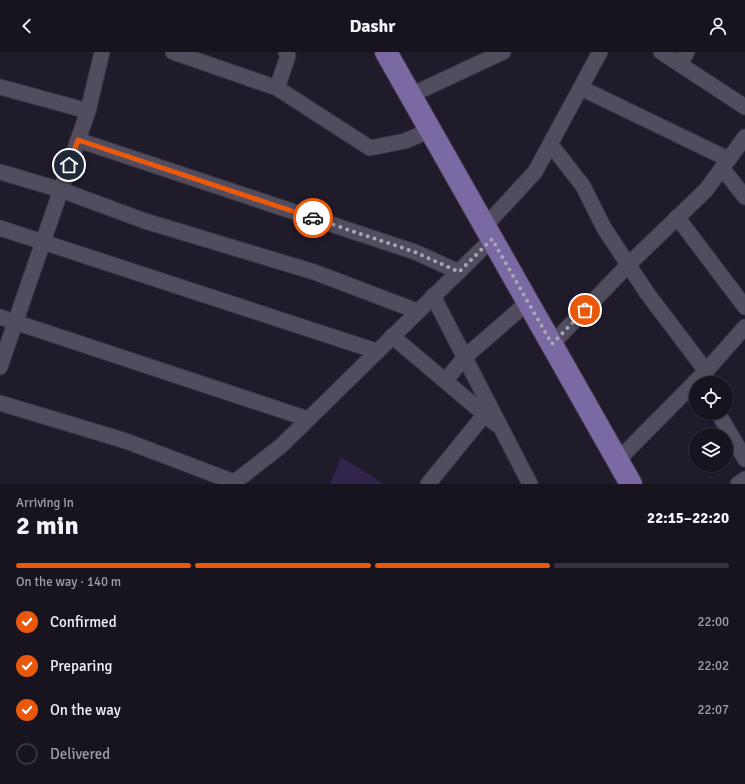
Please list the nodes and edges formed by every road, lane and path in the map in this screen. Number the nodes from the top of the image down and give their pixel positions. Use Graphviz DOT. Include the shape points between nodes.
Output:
graph roads {
  1 [pos="102,52"];
  2 [pos="173,52"];
  3 [pos="286,52"];
  4 [pos="386,52"];
  5 [pos="503,52"];
  6 [pos="600,52"];
  7 [pos="661,52"];
  8 [pos="684,58"];
  9 [pos="0,87"];
  10 [pos="277,88"];
  11 [pos="581,88"];
  12 [pos="411,95"];
  13 [pos="745,107"];
  14 [pos="88,111"];
  15 [pos="431,130"];
  16 [pos="745,137"];
  17 [pos="78,140"];
  18 [pos="550,145"];
  19 [pos="725,164"];
  20 [pos="0,172"];
  21 [pos="61,190"];
  22 [pos="745,198"];
  23 [pos="677,217"];
  24 [pos="0,228"];
  25 [pos="488,232"];
  26 [pos="42,242"];
  27 [pos="628,265"];
  28 [pos="459,272"];
  29 [pos="433,296"];
  30 [pos="528,302"];
  31 [pos="745,307"];
  32 [pos="417,311"];
  33 [pos="0,317"];
  34 [pos="15,322"];
  35 [pos="744,331"];
  36 [pos="392,336"];
  37 [pos="552,344"];
  38 [pos="376,351"];
  39 [pos="465,357"];
  40 [pos="0,367"];
  41 [pos="700,376"];
  42 [pos="703,376"];
  43 [pos="445,381"];
  44 [pos="689,390"];
  45 [pos="0,403"];
  46 [pos="485,414"];
  47 [pos="308,419"];
  48 [pos="722,420"];
  49 [pos="501,428"];
  50 [pos="745,459"];
  51 [pos="617,461"];
  52 [pos="745,479"];
  53 [pos="233,483"];
  54 [pos="428,484"];
  55 [pos="530,484"];
  56 [pos="631,484"];
  57 [pos="738,484"];
  1 -- 14 [label="street"];
  2 -- 10 [label="street"];
  3 -- 10 [label="street" via="288,56"];
  4 -- 12 [label="main road"];
  5 -- 12 [label="street"];
  6 -- 11 [label="street"];
  7 -- 8 [label="street"];
  8 -- 13 [label="street"];
  9 -- 14 [label="street"];
  10 -- 15 [label="street" via="370,148 405,141"];
  11 -- 18 [label="street"];
  11 -- 19 [label="street"];
  12 -- 15 [label="main road"];
  14 -- 17 [label="street"];
  15 -- 25 [label="main road"];
  16 -- 19 [label="street"];
  17 -- 21 [label="street"];
  17 -- 28 [label="street" via="415,252"];
  18 -- 25 [label="street" via="535,172"];
  18 -- 27 [label="street" via="583,186 604,228"];
  19 -- 22 [label="street"];
  19 -- 23 [label="street" via="706,190"];
  20 -- 21 [label="street"];
  21 -- 26 [label="street"];
  21 -- 32 [label="street" via="145,221 314,272"];
  23 -- 27 [label="street"];
  23 -- 31 [label="street"];
  24 -- 26 [label="street"];
  25 -- 28 [label="street"];
  25 -- 30 [label="main road"];
  26 -- 34 [label="street"];
  26 -- 38 [label="street"];
  27 -- 37 [label="street"];
  27 -- 41 [label="street"];
  28 -- 29 [label="street"];
  29 -- 32 [label="street"];
  29 -- 39 [label="street"];
  30 -- 37 [label="main road"];
  30 -- 39 [label="street"];
  32 -- 36 [label="street"];
  33 -- 34 [label="street"];
  34 -- 40 [label="street"];
  34 -- 47 [label="street"];
  35 -- 42 [label="street"];
  36 -- 38 [label="street"];
  36 -- 43 [label="street"];
  37 -- 51 [label="main road"];
  38 -- 47 [label="street"];
  39 -- 43 [label="street"];
  39 -- 49 [label="street"];
  43 -- 46 [label="street"];
  44 -- 51 [label="street"];
  45 -- 53 [label="street" via="126,442"];
  46 -- 49 [label="street"];
  46 -- 54 [label="street"];
  47 -- 53 [label="street" via="281,446"];
  48 -- 50 [label="street"];
  49 -- 55 [label="street"];
  51 -- 56 [label="main road"];
  52 -- 57 [label="street"];
}
